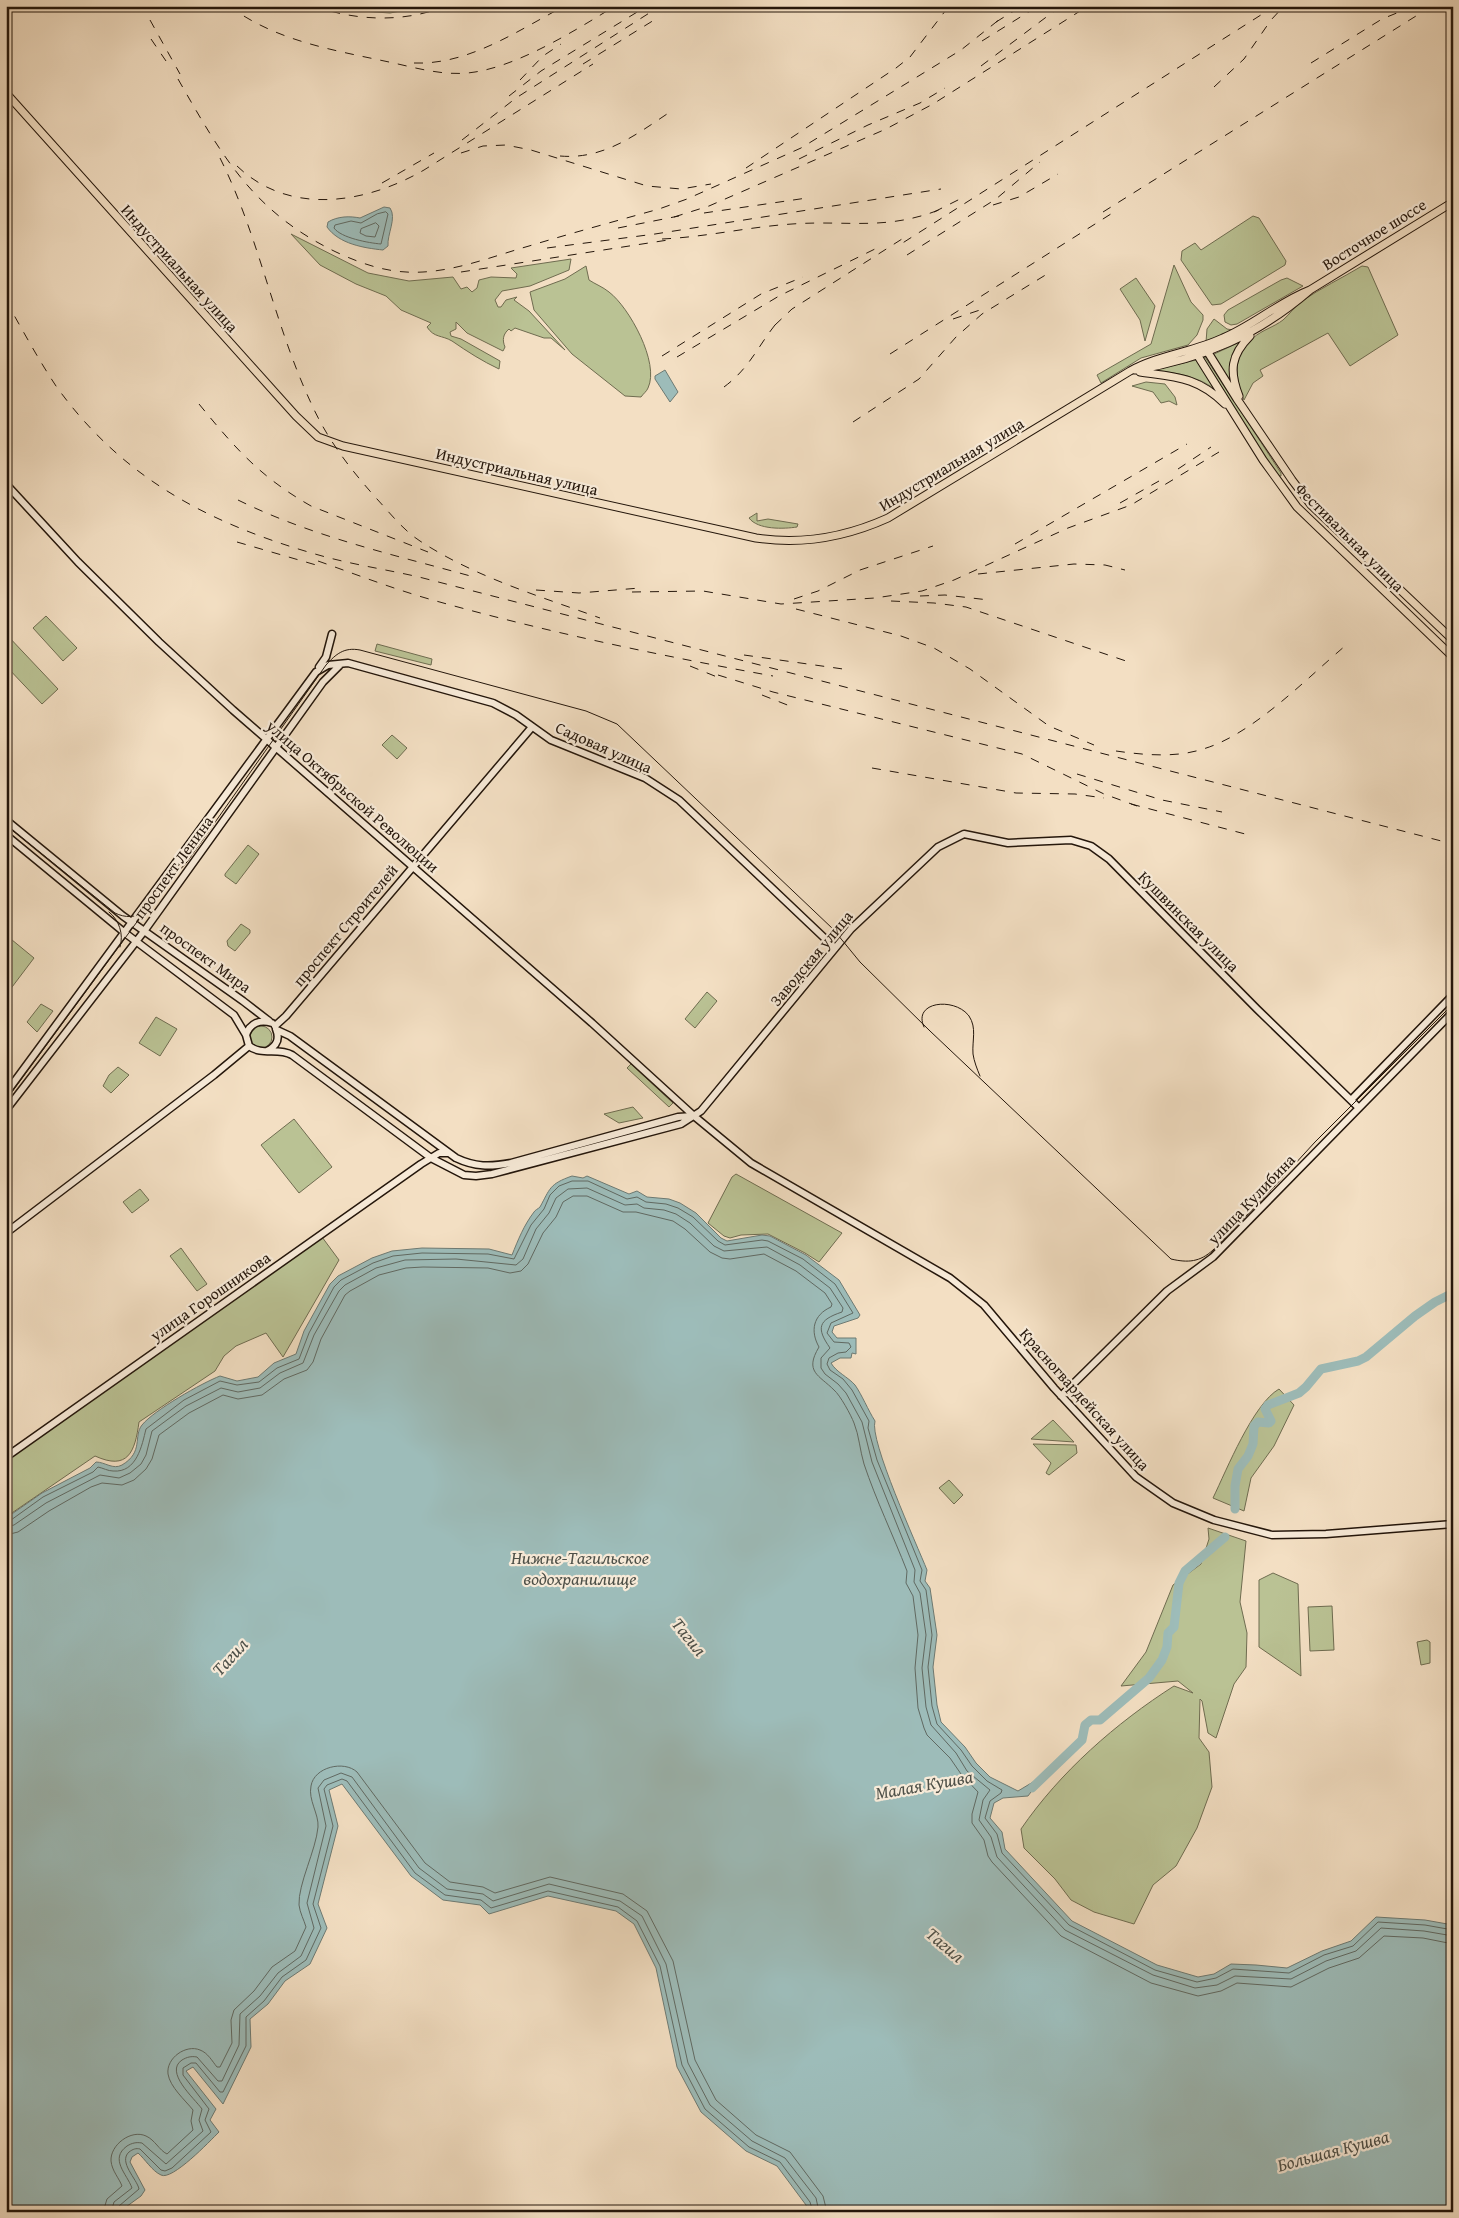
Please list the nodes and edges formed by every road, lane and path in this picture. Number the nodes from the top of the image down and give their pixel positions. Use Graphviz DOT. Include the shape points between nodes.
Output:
graph roads {
  1 [pos="6,93"];
  2 [pos="1453,202"];
  3 [pos="1310,290"];
  4 [pos="1259,326"];
  5 [pos="1202,351"];
  6 [pos="1130,370"];
  7 [pos="1243,406"];
  8 [pos="1236,416"];
  9 [pos="1292,480"];
  10 [pos="6,484"];
  11 [pos="1282,488"];
  12 [pos="1358,551"];
  13 [pos="1350,559"];
  14 [pos="332,634"];
  15 [pos="1453,640"];
  16 [pos="1453,657"];
  17 [pos="342,663"];
  18 [pos="316,672"];
  19 [pos="532,727"];
  20 [pos="267,740"];
  21 [pos="276,747"];
  22 [pos="6,820"];
  23 [pos="964,834"];
  24 [pos="6,835"];
  25 [pos="412,866"];
  26 [pos="133,922"];
  27 [pos="145,930"];
  28 [pos="125,933"];
  29 [pos="137,941"];
  30 [pos="835,948"];
  31 [pos="1453,995"];
  32 [pos="1453,1012"];
  33 [pos="274,1027"];
  34 [pos="246,1035"];
  35 [pos="249,1046"];
  36 [pos="267,1051"];
  37 [pos="6,1093"];
  38 [pos="1351,1100"];
  39 [pos="1359,1108"];
  40 [pos="6,1110"];
  41 [pos="694,1116"];
  42 [pos="449,1153"];
  43 [pos="741,1156"];
  44 [pos="431,1158"];
  45 [pos="6,1233"];
  46 [pos="1061,1396"];
  47 [pos="6,1457"];
  48 [pos="1453,1524"];
  1 -- 6 [label="main road, Индустриальная улица" via="296,416 318,437 343,446 718,531 767,540 811,540 852,533 905,510"];
  2 -- 3 [label="main road, Восточное шоссе"];
  3 -- 4 [label="main road, Восточное шоссе"];
  3 -- 5 [label="main road, Восточное шоссе"];
  4 -- 5 [label="main road, Восточное шоссе" via="1233,342"];
  4 -- 7 [label="main road" via="1241,346 1233,366 1234,383"];
  5 -- 6 [label="main road, Индустриальная улица" via="1154,359"];
  5 -- 7 [label="main road"];
  5 -- 8 [label="main road, Фестивальная улица"];
  6 -- 8 [label="main road" via="1197,382 1215,394"];
  7 -- 9 [label="main road, Фестивальная улица"];
  8 -- 11 [label="main road, Фестивальная улица"];
  9 -- 11 [label="main road"];
  9 -- 12 [label="main road, Фестивальная улица" via="1318,512"];
  10 -- 20 [label="main road, улица Октябрьской Революции" via="129,615"];
  11 -- 13 [label="main road, Фестивальная улица"];
  12 -- 13 [label="main road"];
  12 -- 15 [label="main road, Фестивальная улица"];
  13 -- 16 [label="main road, Фестивальная улица"];
  14 -- 18 [label="main road, проспект Ленина" via="326,657"];
  17 -- 18 [label="main road" via="328,664"];
  17 -- 19 [label="main road, Садовая улица" via="493,703"];
  17 -- 21 [label="main road, проспект Ленина" via="326,677"];
  18 -- 20 [label="main road, проспект Ленина"];
  19 -- 25 [label="main road, проспект Строителей"];
  19 -- 30 [label="main road, Садовая улица" via="551,740 645,778 678,800"];
  20 -- 21 [label="main road, улица Октябрьской Революции"];
  20 -- 26 [label="main road, проспект Ленина"];
  21 -- 25 [label="main road, улица Октябрьской Революции"];
  21 -- 27 [label="main road, проспект Ленина"];
  22 -- 26 [label="main road, проспект Мира"];
  23 -- 30 [label="main road, Заводская улица" via="938,847 879,901"];
  23 -- 38 [label="main road, Кушвинская улица" via="1008,843 1072,840 1100,852"];
  24 -- 28 [label="main road, проспект Мира"];
  25 -- 33 [label="main road, проспект Строителей"];
  25 -- 41 [label="main road, улица Октябрьской Революции"];
  26 -- 27 [label="main road, проспект Мира"];
  26 -- 28 [label="main road, проспект Ленина"];
  27 -- 29 [label="main road, проспект Ленина"];
  27 -- 33 [label="main road, проспект Мира"];
  28 -- 29 [label="main road, проспект Мира"];
  28 -- 37 [label="main road, проспект Ленина"];
  29 -- 34 [label="main road, проспект Мира" via="234,1015"];
  29 -- 40 [label="main road, проспект Ленина"];
  30 -- 41 [label="main road, Заводская улица" via="707,1106"];
  31 -- 38 [label="main road"];
  32 -- 39 [label="main road, улица Кулибина"];
  33 -- 34 [label="main road" via="266,1021 255,1022"];
  33 -- 36 [label="main road" via="278,1036 276,1044"];
  33 -- 42 [label="main road, проспект Мира"];
  34 -- 35 [label="main road"];
  35 -- 36 [label="main road" via="254,1050"];
  35 -- 45 [label="main road"];
  36 -- 44 [label="main road" via="292,1055"];
  38 -- 39 [label="main road, Кушвинская улица"];
  39 -- 46 [label="main road, улица Кулибина" via="1213,1257 1167,1291"];
  41 -- 42 [label="main road, проспект Мира" via="678,1117 511,1163 482,1166"];
  41 -- 43 [label="main road, улица Октябрьской Революции"];
  41 -- 44 [label="main road, Заводская улица" via="681,1124 492,1174 459,1173"];
  42 -- 44 [label="main road, улица Горошникова" via="439,1153"];
  43 -- 46 [label="main road, Красногвардейская улица" via="964,1288 984,1305"];
  44 -- 47 [label="main road, улица Горошникова"];
  46 -- 48 [label="main road, Красногвардейская улица" via="1149,1488 1173,1503 1214,1520 1272,1535"];
}
